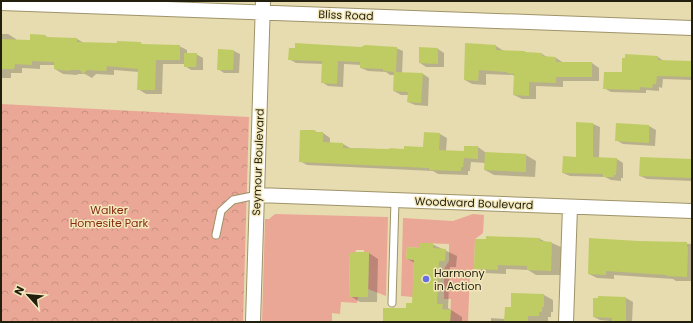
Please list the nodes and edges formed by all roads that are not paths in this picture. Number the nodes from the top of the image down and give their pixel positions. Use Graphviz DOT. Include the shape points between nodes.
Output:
graph roads {
  1 [pos="1,3"];
  2 [pos="263,7"];
  3 [pos="692,28"];
  4 [pos="257,195"];
  5 [pos="394,200"];
  6 [pos="570,207"];
  7 [pos="692,211"];
  8 [pos="216,235"];
  9 [pos="392,303"];
  10 [pos="253,322"];
  11 [pos="566,322"];
  1 -- 2 [label="street, Bliss Road"];
  2 -- 3 [label="street, Bliss Road"];
  2 -- 4 [label="street, Seymour Boulevard"];
  4 -- 5 [label="street, Woodward Boulevard"];
  4 -- 8 [label="lane" via="233,200 221,211"];
  4 -- 10 [label="street, Seymour Boulevard"];
  5 -- 6 [label="street, Woodward Boulevard"];
  5 -- 9 [label="lane"];
  6 -- 7 [label="street, Woodward Boulevard"];
  6 -- 11 [label="street"];
}
